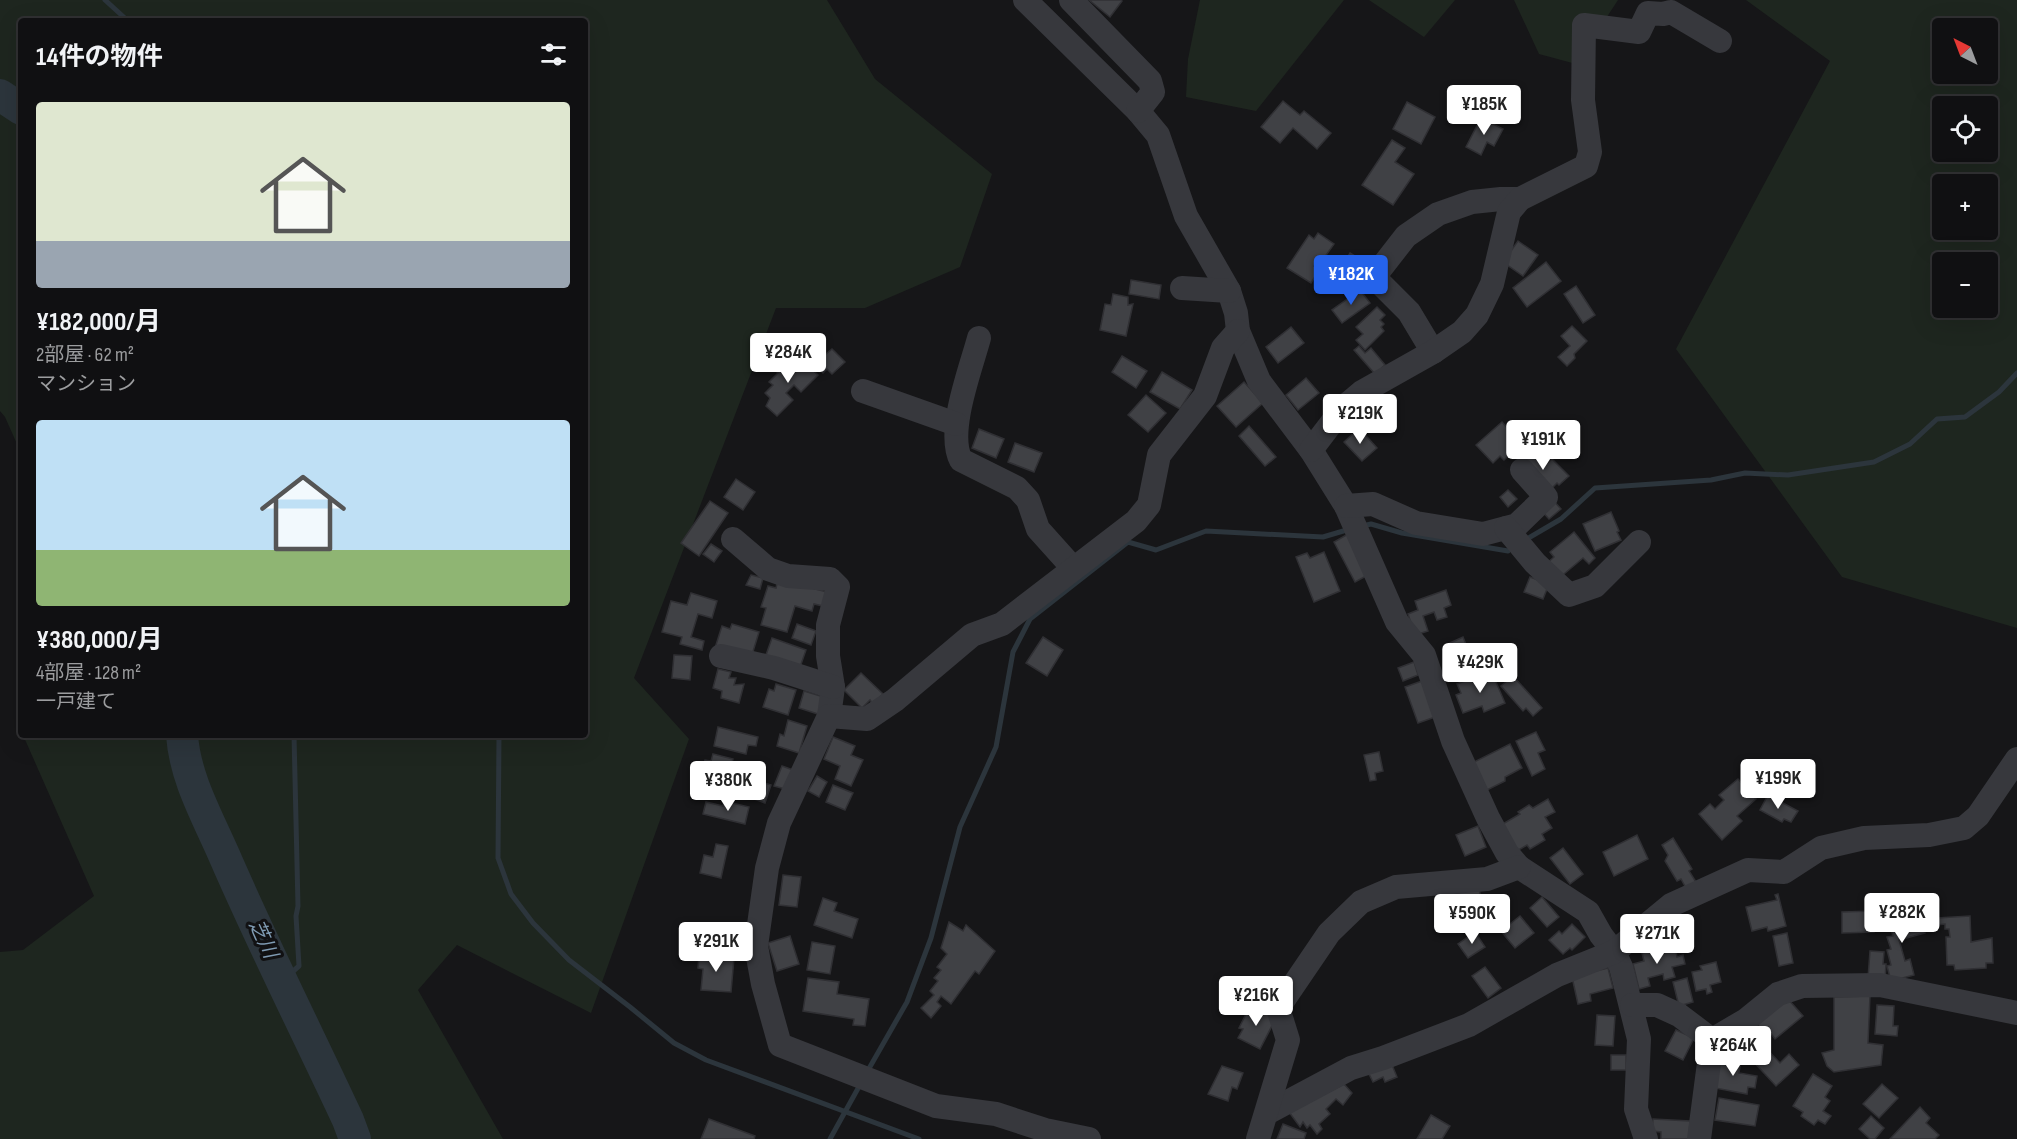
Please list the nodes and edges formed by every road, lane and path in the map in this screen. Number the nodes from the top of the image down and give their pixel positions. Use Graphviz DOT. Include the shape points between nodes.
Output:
graph roads {
  1 [pos="1025,0"];
  2 [pos="1071,0"];
  3 [pos="1720,41"];
  4 [pos="1137,111"];
  5 [pos="1520,200"];
  6 [pos="1182,288"];
  7 [pos="1229,291"];
  8 [pos="1238,331"];
  9 [pos="979,338"];
  10 [pos="1434,351"];
  11 [pos="863,392"];
  12 [pos="956,424"];
  13 [pos="1311,450"];
  14 [pos="1522,470"];
  15 [pos="1346,506"];
  16 [pos="1506,528"];
  17 [pos="733,539"];
  18 [pos="1638,542"];
  19 [pos="1073,568"];
  20 [pos="721,656"];
  21 [pos="833,687"];
  22 [pos="829,716"];
  23 [pos="2017,759"];
  24 [pos="1519,867"];
  25 [pos="1614,952"];
  26 [pos="1632,1005"];
  27 [pos="2017,1013"];
  28 [pos="1712,1040"];
  29 [pos="1267,1113"];
  30 [pos="1089,1139"];
  31 [pos="1258,1139"];
  32 [pos="1646,1139"];
  33 [pos="1699,1139"];
  1 -- 4 [label="street"];
  2 -- 4 [label="street" via="1150,81 1153,92"];
  3 -- 5 [label="street" via="1671,12 1648,13 1640,32 1584,25 1583,100 1590,152 1586,166"];
  4 -- 7 [label="street" via="1158,135 1186,216"];
  5 -- 10 [label="street" via="1509,212 1492,284 1477,315 1462,332"];
  5 -- 10 [label="street" via="1472,202 1438,214 1406,236 1374,277 1409,312"];
  6 -- 7 [label="street"];
  7 -- 8 [label="street"];
  8 -- 13 [label="street" via="1259,381"];
  8 -- 19 [label="street" via="1223,348 1205,396 1159,454 1149,505 1136,521"];
  9 -- 12 [label="street"];
  10 -- 13 [label="street" via="1362,392 1343,408"];
  11 -- 12 [label="street"];
  12 -- 19 [label="street" via="961,460 1017,488 1028,500 1038,529"];
  13 -- 15 [label="street"];
  14 -- 16 [label="street" via="1546,497 1517,525"];
  15 -- 16 [label="street" via="1373,504 1416,523 1483,534"];
  15 -- 24 [label="street" via="1397,622 1424,655 1453,741 1488,818"];
  16 -- 18 [label="street" via="1534,563 1569,595 1595,586"];
  17 -- 21 [label="street" via="768,569 788,576 830,579 838,586 828,625"];
  19 -- 22 [label="street" via="1002,624 972,635 867,719"];
  20 -- 21 [label="street"];
  21 -- 22 [label="street"];
  22 -- 30 [label="street" via="779,823 767,868 756,946 780,1046 936,1106 996,1114"];
  23 -- 25 [label="street" via="1978,816 1965,828 1929,835 1864,838 1821,848 1784,872 1748,870 1671,906"];
  24 -- 25 [label="street" via="1588,912"];
  24 -- 29 [label="street" via="1487,879 1396,886 1361,902 1329,933 1278,1008 1288,1040"];
  25 -- 26 [label="street"];
  25 -- 29 [label="street" via="1557,975 1468,1025 1351,1068"];
  26 -- 28 [label="street" via="1657,1005 1679,1015"];
  26 -- 32 [label="street" via="1639,1040 1636,1109"];
  27 -- 28 [label="street" via="1880,985 1802,986 1778,994 1746,1020"];
  28 -- 33 [label="street"];
  29 -- 31 [label="street"];
}
